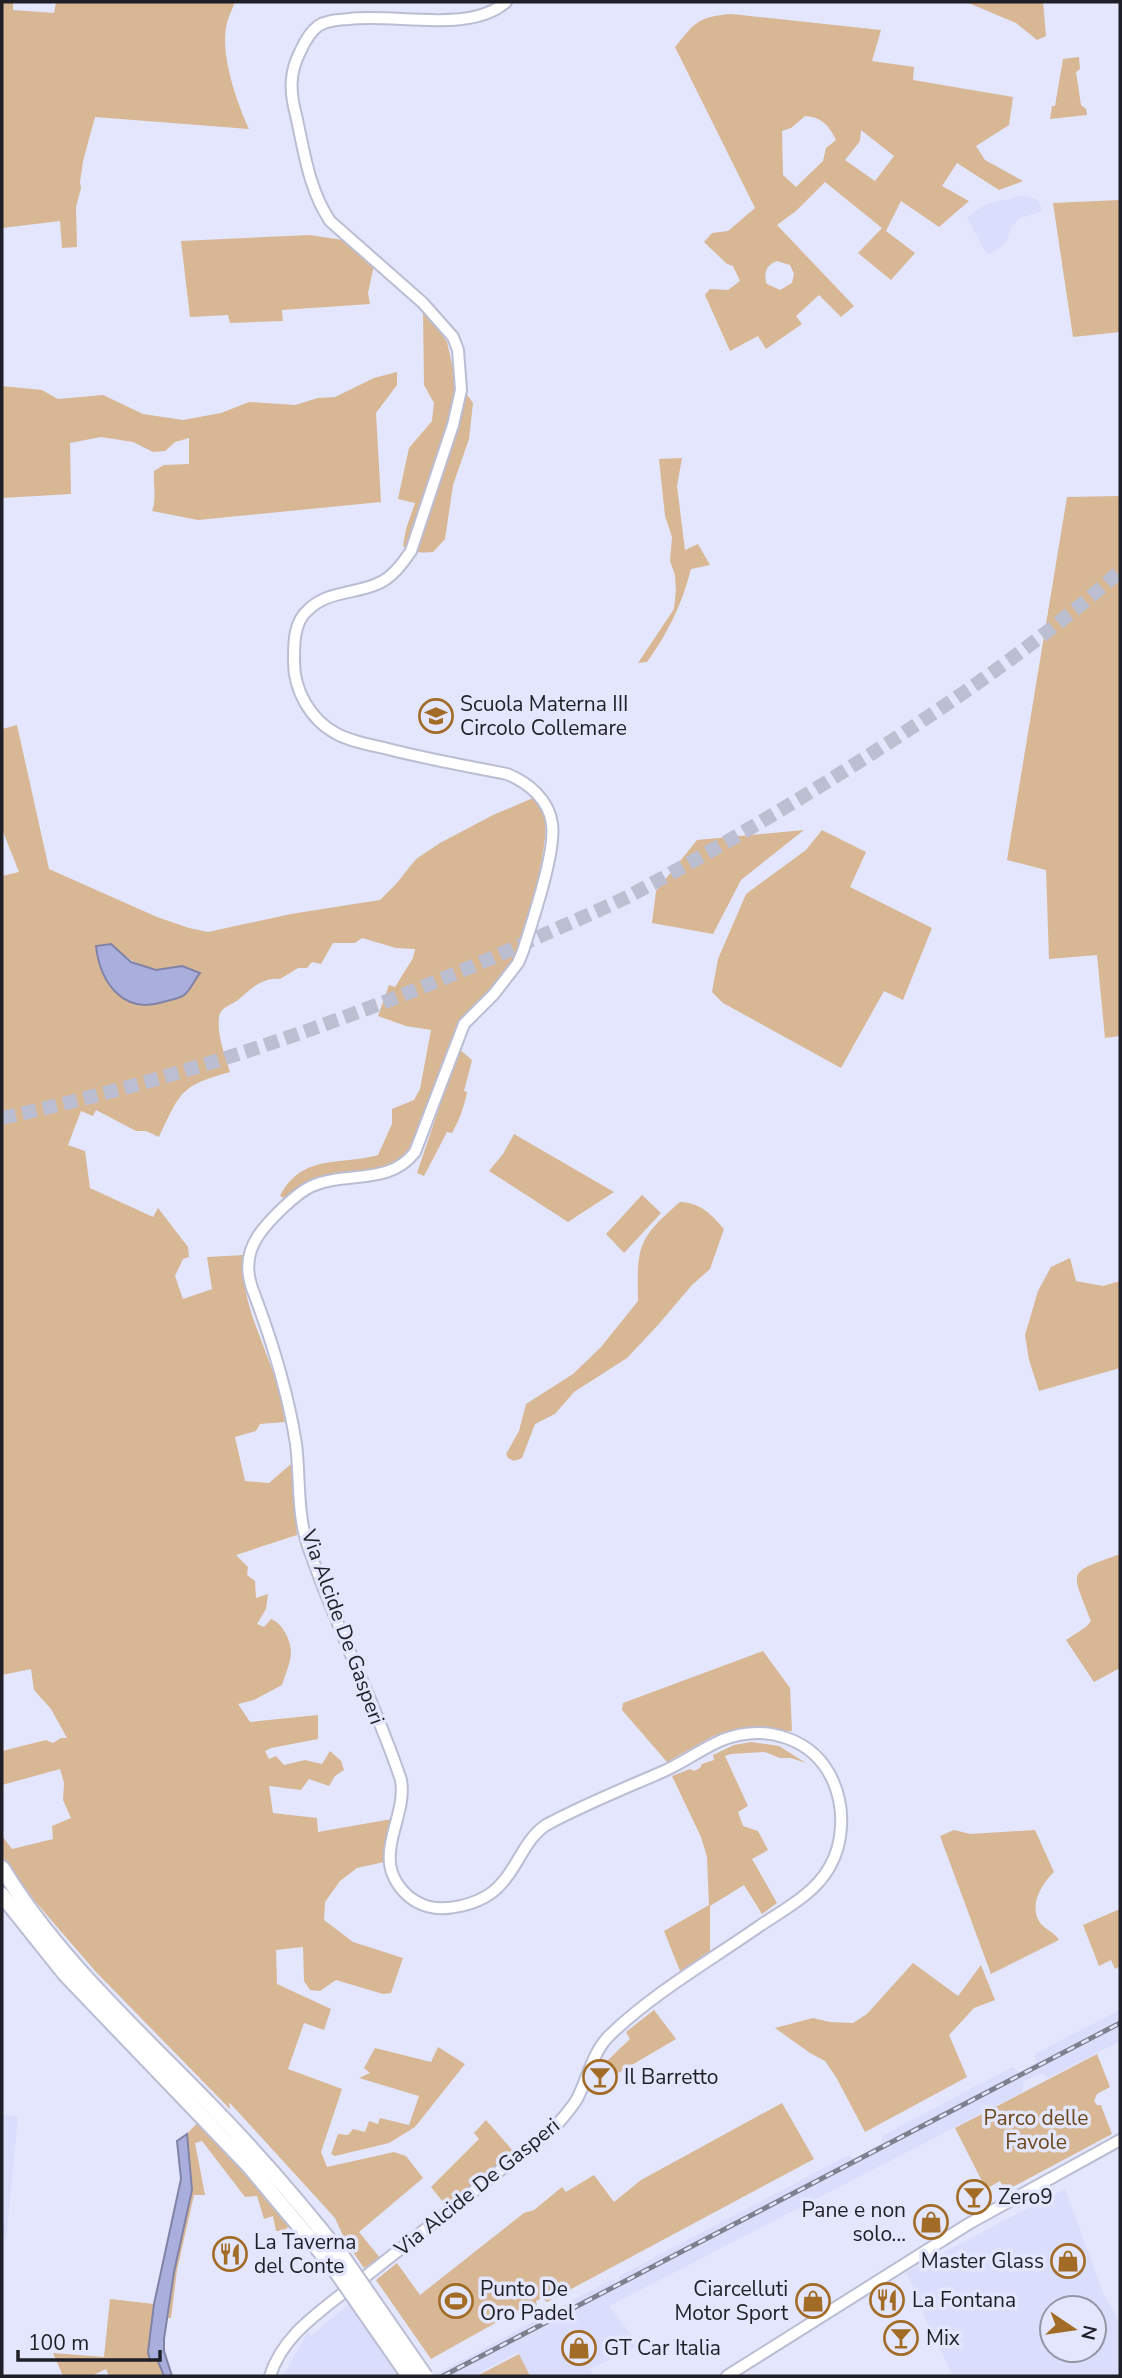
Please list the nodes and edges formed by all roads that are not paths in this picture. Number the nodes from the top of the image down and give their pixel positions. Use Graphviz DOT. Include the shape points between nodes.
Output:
graph roads {
  1 [pos="506,2"];
  2 [pos="2,1868"];
  3 [pos="2,1895"];
  4 [pos="48,1944"];
  5 [pos="1120,2140"];
  6 [pos="339,2264"];
  7 [pos="366,2276"];
  8 [pos="344,2293"];
  9 [pos="270,2376"];
  10 [pos="409,2376"];
  11 [pos="425,2376"];
  12 [pos="727,2376"];
  1 -- 7 [label="street, Via Alcide De Gasperi" via="487,13 462,18 328,21 310,35 293,70 293,104 320,206 330,221 423,303 453,337 461,365 461,390 411,551 395,571 376,584 338,593 306,611 296,630 293,665 304,701 336,734 521,780 534,790 549,814 548,859 518,963 464,1024 415,1152 387,1172 328,1181 301,1192 256,1240 248,1259 248,1279 271,1339 289,1410 307,1542 401,1780 390,1862 407,1895 440,1909 478,1899 500,1886 530,1838 546,1825 720,1741 754,1732 795,1741 819,1759 838,1795 841,1828 834,1859 814,1888 611,2034 577,2099 554,2128"];
  2 -- 4 [label="highway"];
  3 -- 4 [label="highway"];
  4 -- 6 [label="highway" via="103,1995"];
  5 -- 12 [label="street" via="970,2223"];
  6 -- 10 [label="highway, bridge"];
  6 -- 11 [label="highway, bridge"];
  8 -- 9 [label="street" via="290,2339"];
}
